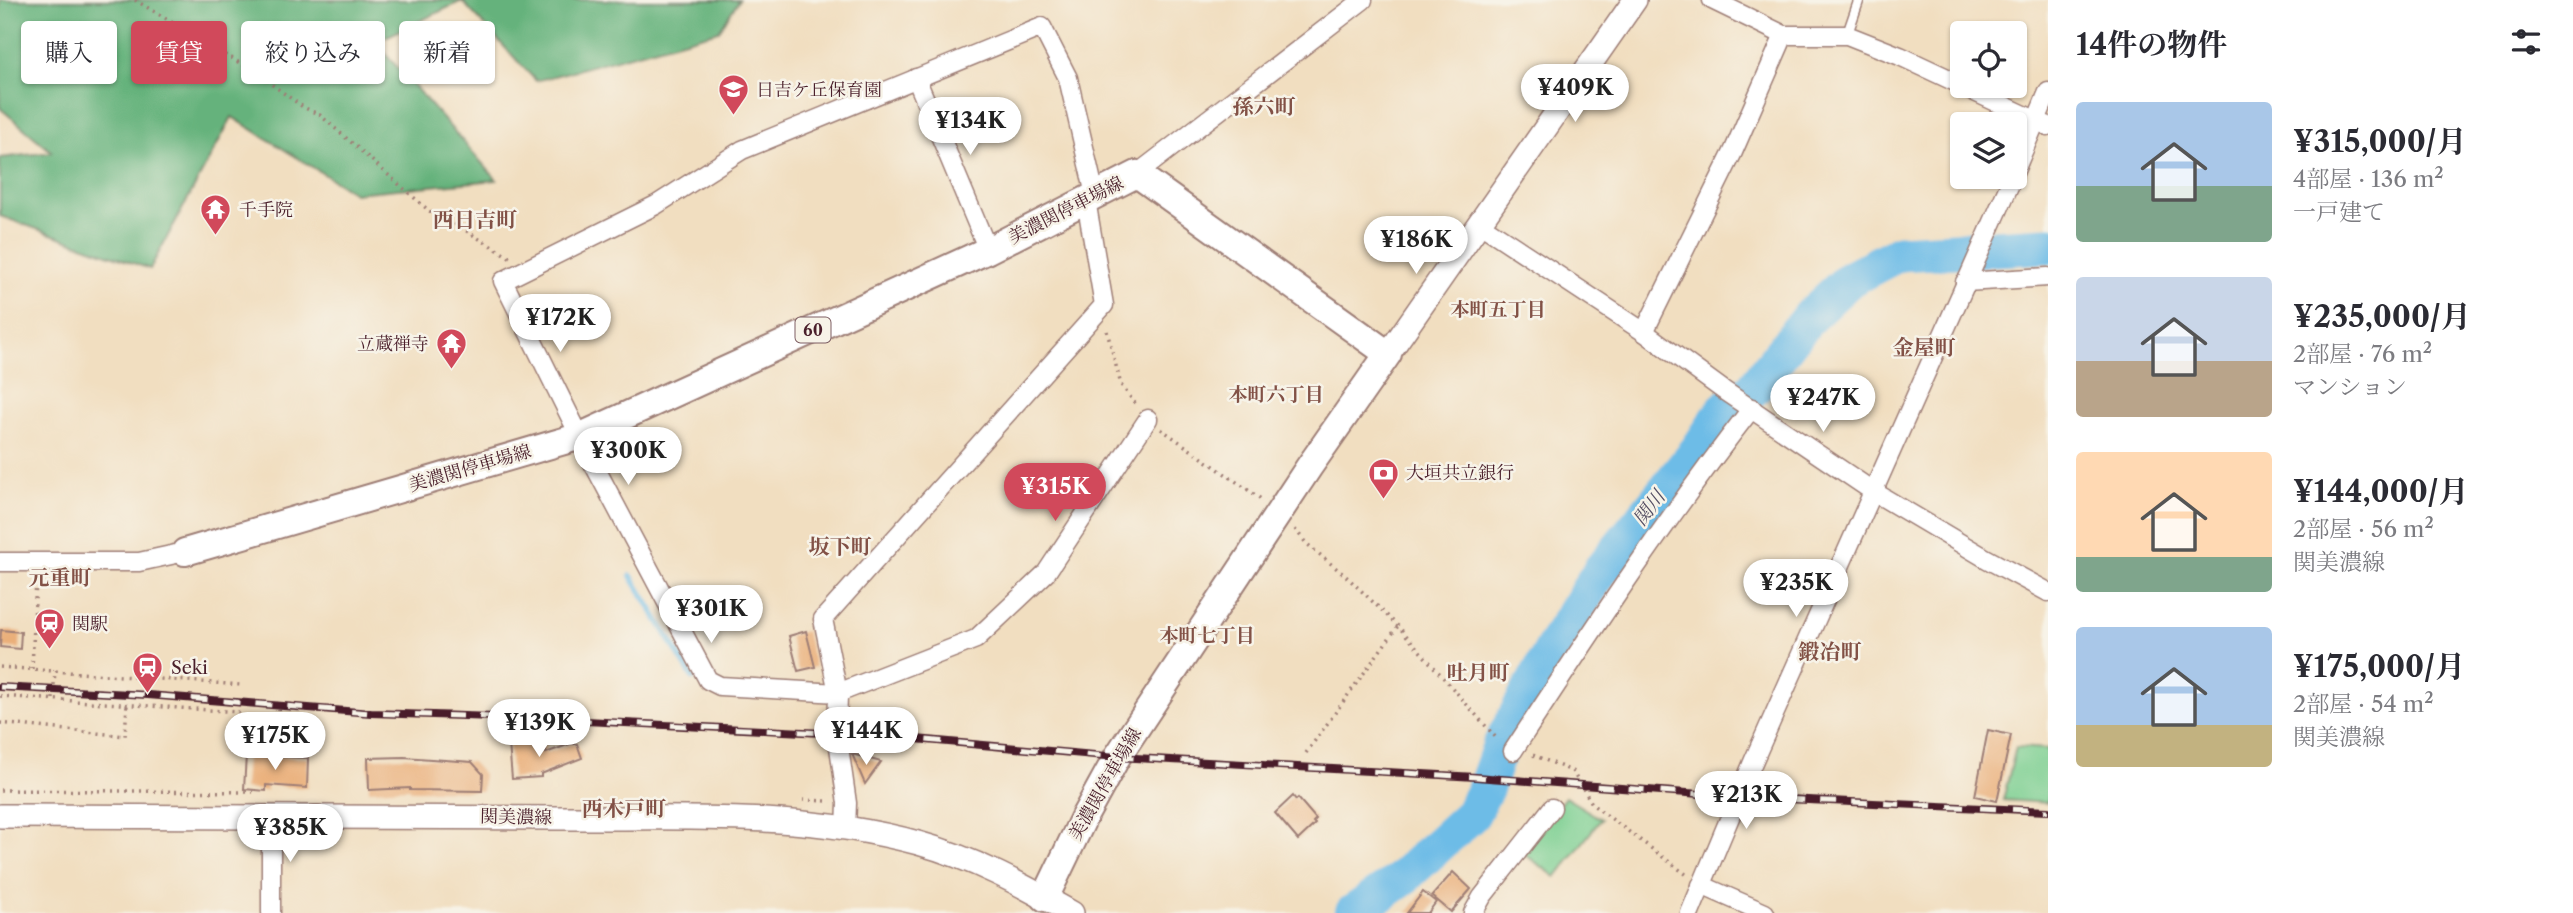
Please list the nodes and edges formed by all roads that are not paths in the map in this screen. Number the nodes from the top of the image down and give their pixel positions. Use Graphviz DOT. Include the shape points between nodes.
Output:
graph roads {
  1 [pos="1363,0"];
  2 [pos="1635,0"];
  3 [pos="1712,0"];
  4 [pos="1859,0"];
  5 [pos="1784,35"];
  6 [pos="1847,35"];
  7 [pos="916,78"];
  8 [pos="1950,80"];
  9 [pos="2048,92"];
  10 [pos="1988,98"];
  11 [pos="2043,124"];
  12 [pos="2027,151"];
  13 [pos="1137,174"];
  14 [pos="2007,189"];
  15 [pos="1091,197"];
  16 [pos="1480,224"];
  17 [pos="988,250"];
  18 [pos="1969,276"];
  19 [pos="2048,277"];
  20 [pos="1644,332"];
  21 [pos="1388,354"];
  22 [pos="1751,407"];
  23 [pos="1148,419"];
  24 [pos="581,436"];
  25 [pos="1874,492"];
  26 [pos="185,552"];
  27 [pos="0,562"];
  28 [pos="2048,592"];
  29 [pos="838,693"];
  30 [pos="1513,751"];
  31 [pos="1552,808"];
  32 [pos="271,815"];
  33 [pos="0,816"];
  34 [pos="846,829"];
  35 [pos="1702,885"];
  36 [pos="1044,905"];
  37 [pos="271,913"];
  38 [pos="1072,913"];
  39 [pos="1473,913"];
  40 [pos="1690,913"];
  41 [pos="1765,913"];
  1 -- 13 [label="street"];
  2 -- 16 [label="main road"];
  3 -- 5 [label="street"];
  4 -- 6 [label="lane"];
  5 -- 6 [label="street"];
  5 -- 20 [label="street" via="1733,152"];
  6 -- 8 [label="street"];
  7 -- 15 [label="street" via="1042,27 1068,78"];
  7 -- 17 [label="street"];
  7 -- 24 [label="street" via="742,150 656,205 503,281"];
  9 -- 11 [label="street"];
  10 -- 11 [label="street"];
  11 -- 12 [label="street"];
  13 -- 15 [label="main road, 美濃関停車場線 / 60"];
  13 -- 21 [label="main road, 美濃関停車場線"];
  14 -- 18 [label="street"];
  15 -- 17 [label="main road, 美濃関停車場線 / 60"];
  15 -- 29 [label="street" via="1104,305 823,619"];
  16 -- 20 [label="street"];
  16 -- 21 [label="main road"];
  17 -- 24 [label="main road, 美濃関停車場線 / 60"];
  18 -- 19 [label="street"];
  18 -- 25 [label="street"];
  20 -- 22 [label="street"];
  21 -- 36 [label="main road, 美濃関停車場線" via="1117,757"];
  22 -- 25 [label="street"];
  22 -- 30 [label="street" via="1629,574"];
  23 -- 29 [label="street" via="1046,573 976,639"];
  24 -- 26 [label="main road, 美濃関停車場線 / 60"];
  24 -- 29 [label="street" via="708,680 720,686"];
  25 -- 28 [label="street"];
  25 -- 35 [label="street"];
  26 -- 27 [label="street" via="139,562"];
  29 -- 34 [label="street"];
  31 -- 39 [label="street"];
  32 -- 33 [label="main road, 関美濃線"];
  32 -- 34 [label="main road, 関美濃線" via="759,820"];
  32 -- 37 [label="street"];
  34 -- 36 [label="main road, 関美濃線" via="916,842 973,861"];
  35 -- 40 [label="street"];
  35 -- 41 [label="street"];
  36 -- 38 [label="main road, 関美濃線"];
}
